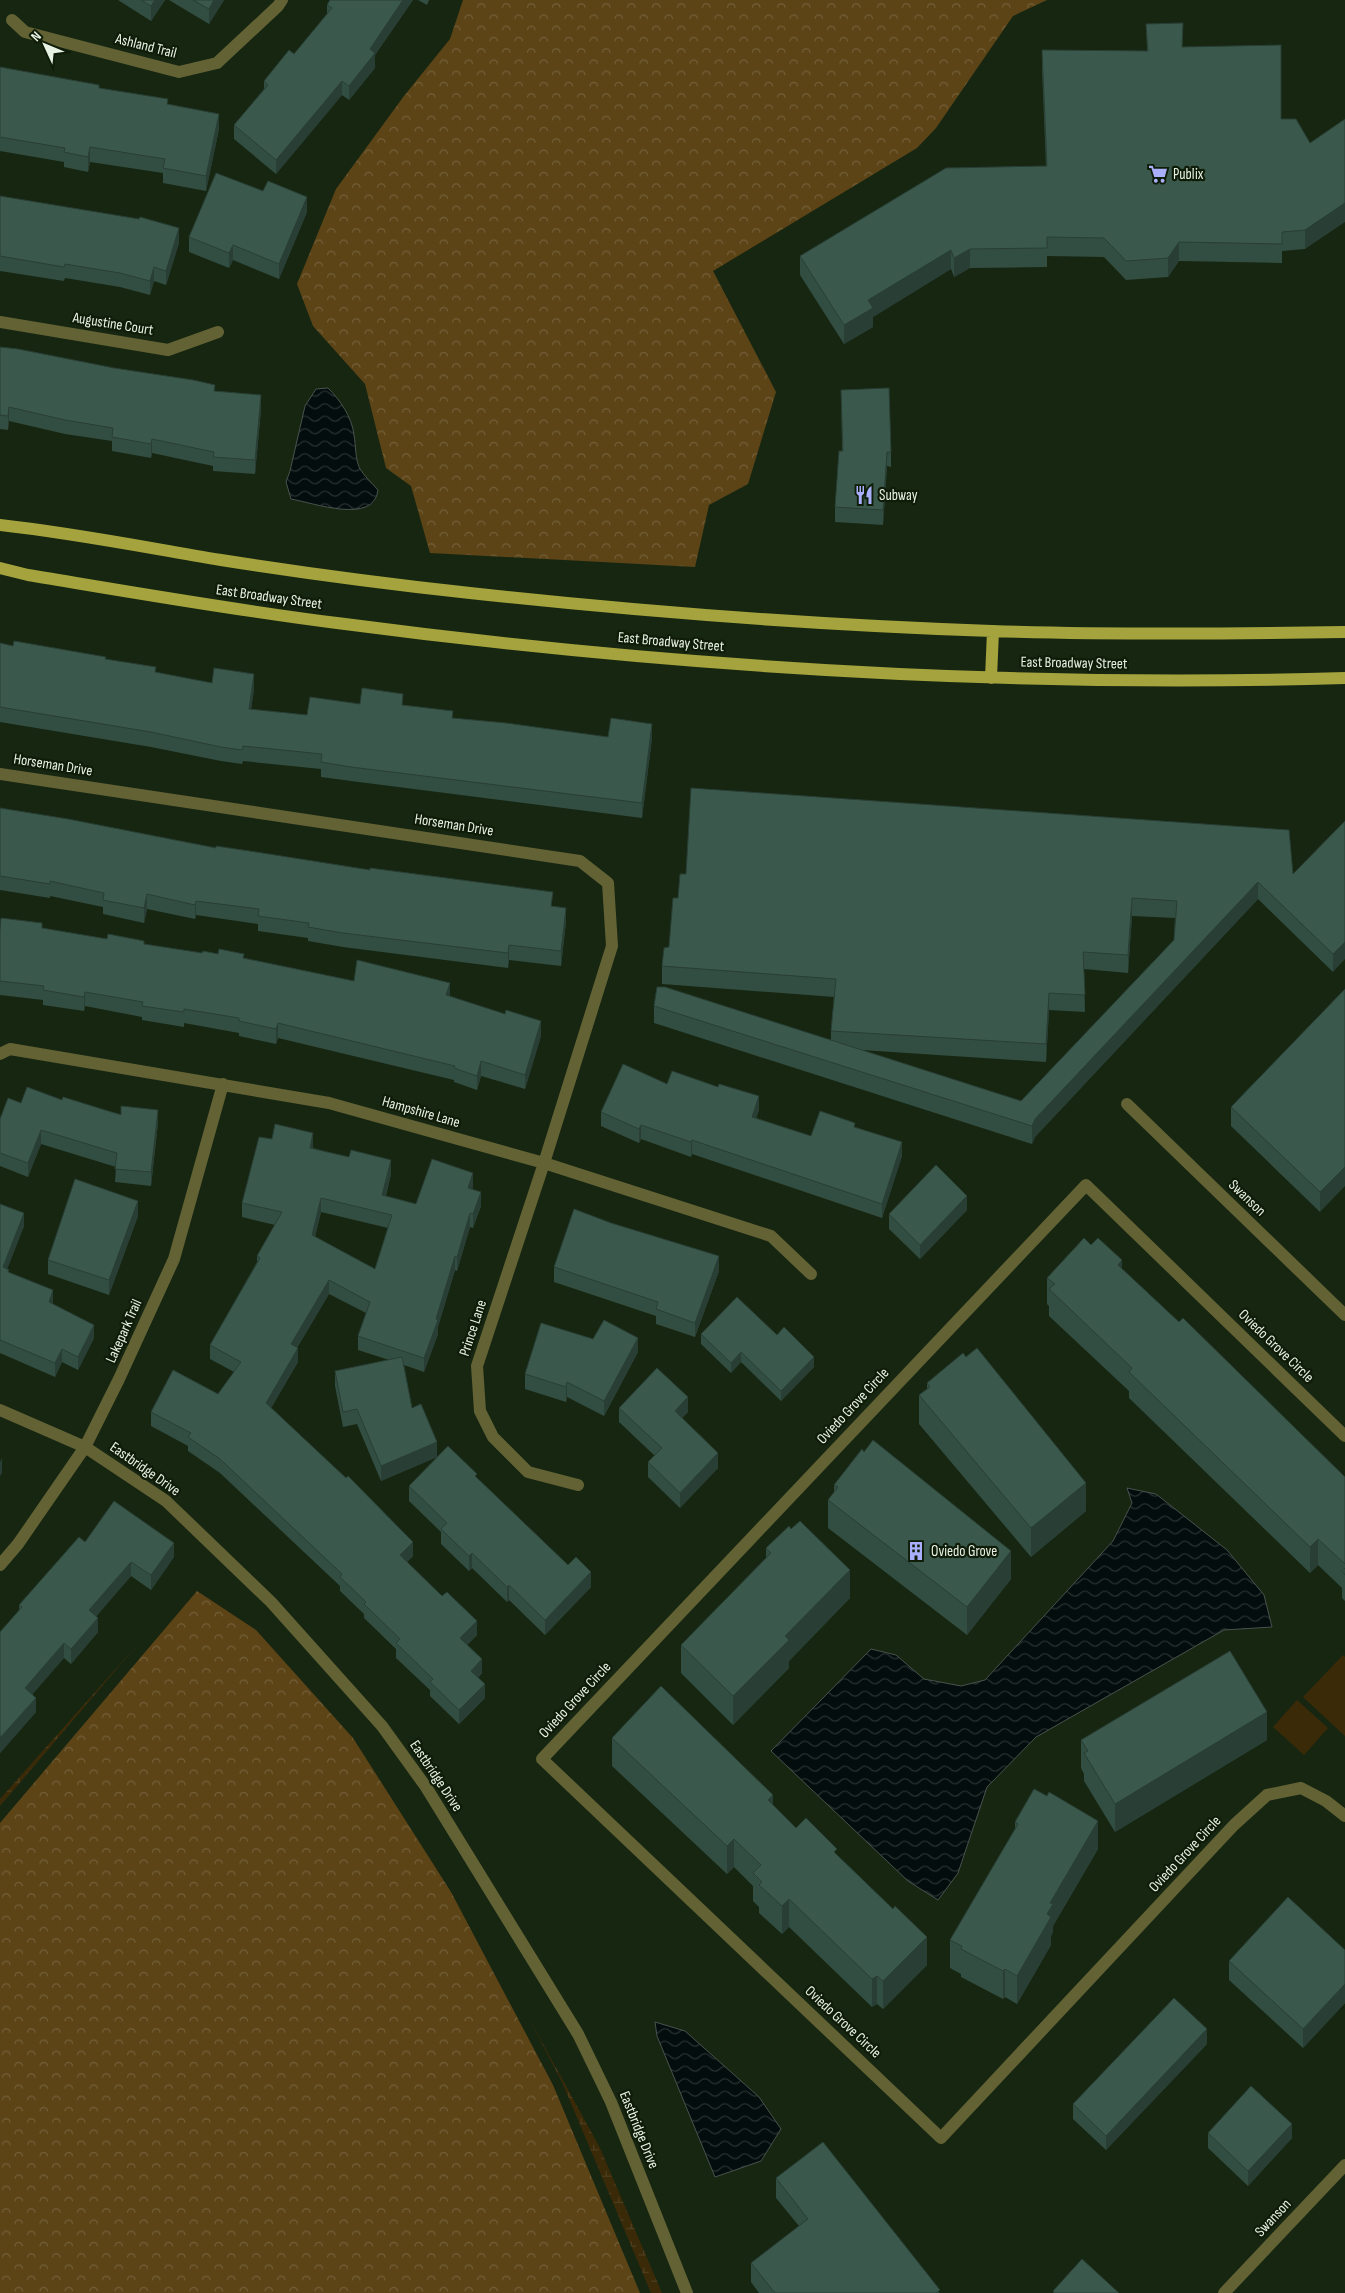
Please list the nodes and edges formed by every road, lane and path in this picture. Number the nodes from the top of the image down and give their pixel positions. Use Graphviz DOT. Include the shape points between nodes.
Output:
graph roads {
  1 [pos="282,0"];
  2 [pos="12,20"];
  3 [pos="0,322"];
  4 [pos="218,332"];
  5 [pos="0,525"];
  6 [pos="0,568"];
  7 [pos="993,631"];
  8 [pos="1345,632"];
  9 [pos="991,678"];
  10 [pos="1345,678"];
  11 [pos="0,774"];
  12 [pos="0,1054"];
  13 [pos="223,1084"];
  14 [pos="1127,1104"];
  15 [pos="544,1163"];
  16 [pos="811,1274"];
  17 [pos="1345,1315"];
  18 [pos="0,1410"];
  19 [pos="1345,1436"];
  20 [pos="86,1447"];
  21 [pos="578,1486"];
  22 [pos="0,1565"];
  23 [pos="1345,1816"];
  24 [pos="1345,2165"];
  25 [pos="687,2293"];
  26 [pos="1224,2293"];
  1 -- 2 [label="street, Ashland Trail" via="217,63 179,72 25,32"];
  3 -- 4 [label="street, Augustine Court" via="168,350"];
  5 -- 7 [label="main road, East Broadway Street" via="220,560 472,593 752,618"];
  6 -- 9 [label="main road, East Broadway Street" via="204,604 449,637 673,659"];
  7 -- 8 [label="main road, East Broadway Street" via="1144,634"];
  7 -- 9 [label="main road"];
  9 -- 10 [label="main road, East Broadway Street"];
  11 -- 15 [label="street, Horseman Drive" via="580,861 608,883 612,946"];
  12 -- 13 [label="street, Hampshire Lane" via="10,1049"];
  13 -- 15 [label="street, Hampshire Lane" via="329,1103"];
  13 -- 20 [label="street, Lakepark Trail" via="174,1259"];
  14 -- 17 [label="street, Swanson"];
  15 -- 16 [label="street, Hampshire Lane" via="771,1236"];
  15 -- 21 [label="street, Prince Lane" via="477,1366 480,1411 493,1437 528,1472"];
  18 -- 20 [label="street, Eastbridge Drive"];
  19 -- 23 [label="street, Oviedo Grove Circle" via="1086,1184 542,1759 941,2138 1266,1795 1301,1788"];
  20 -- 22 [label="street, Lakepark Trail"];
  20 -- 25 [label="street, Eastbridge Drive" via="166,1501 271,1602 382,1726 426,1787 578,2034 611,2102"];
  24 -- 26 [label="street, Swanson"];
}
